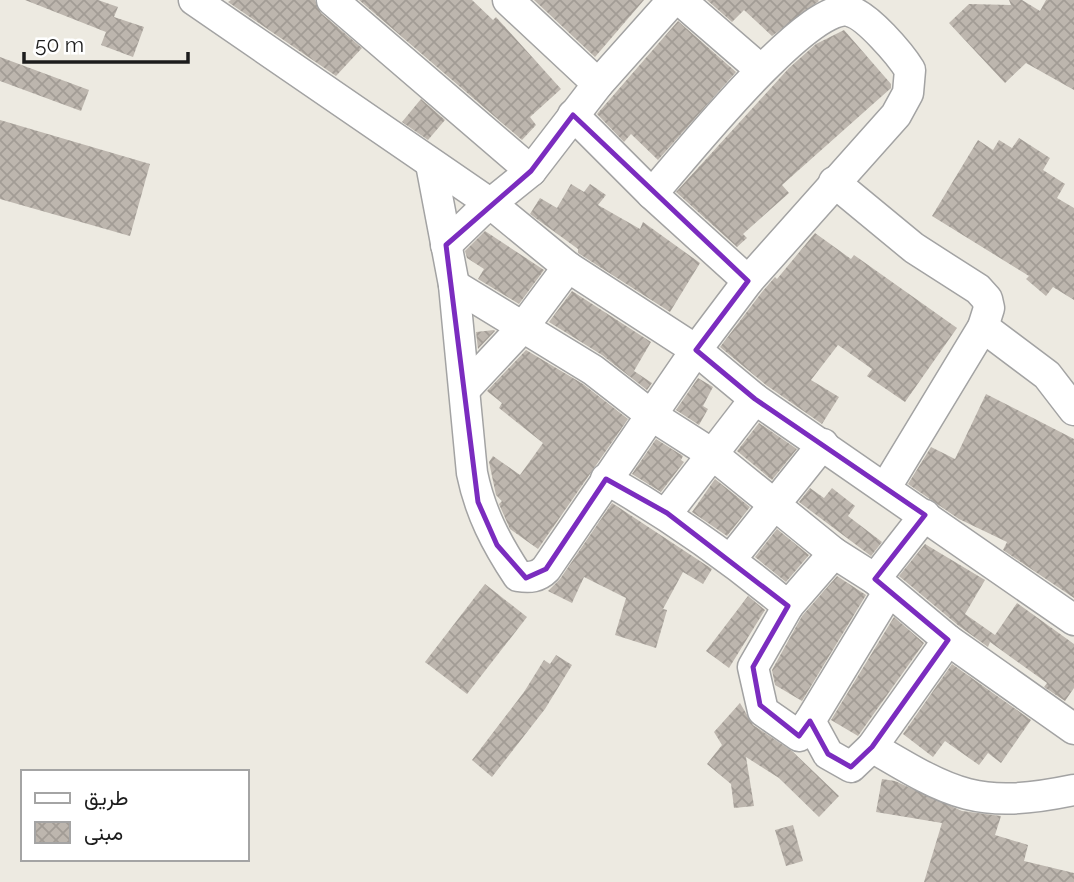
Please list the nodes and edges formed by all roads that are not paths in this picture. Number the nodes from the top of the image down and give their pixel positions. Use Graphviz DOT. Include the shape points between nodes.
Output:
graph roads {
  1 [pos="332,0"];
  2 [pos="508,0"];
  3 [pos="673,0"];
  4 [pos="680,0"];
  5 [pos="214,6"];
  6 [pos="761,70"];
  7 [pos="598,84"];
  8 [pos="573,115"];
  9 [pos="431,164"];
  10 [pos="531,171"];
  11 [pos="834,182"];
  12 [pos="652,194"];
  13 [pos="491,204"];
  14 [pos="446,245"];
  15 [pos="568,267"];
  16 [pos="748,281"];
  17 [pos="454,285"];
  18 [pos="524,326"];
  19 [pos="983,327"];
  20 [pos="696,350"];
  21 [pos="1060,373"];
  22 [pos="466,388"];
  23 [pos="755,399"];
  24 [pos="1074,410"];
  25 [pos="651,415"];
  26 [pos="823,444"];
  27 [pos="712,454"];
  28 [pos="606,479"];
  29 [pos="886,487"];
  30 [pos="772,504"];
  31 [pos="667,513"];
  32 [pos="925,516"];
  33 [pos="834,553"];
  34 [pos="732,559"];
  35 [pos="882,585"];
  36 [pos="788,606"];
  37 [pos="1074,620"];
  38 [pos="948,640"];
  39 [pos="810,721"];
  40 [pos="1074,730"];
  41 [pos="872,747"];
  42 [pos="1074,790"];
  1 -- 10 [label="street"];
  2 -- 7 [label="street"];
  3 -- 7 [label="street"];
  4 -- 6 [label="street"];
  5 -- 9 [label="street"];
  6 -- 11 [label="street" via="814,21 848,10 863,17 910,70 908,93 896,115"];
  6 -- 12 [label="street"];
  7 -- 8 [label="street"];
  8 -- 10 [label="street"];
  8 -- 12 [label="street"];
  9 -- 13 [label="street"];
  9 -- 14 [label="street"];
  10 -- 13 [label="street"];
  11 -- 16 [label="street"];
  11 -- 19 [label="street" via="914,248 978,289 989,308"];
  12 -- 16 [label="street"];
  13 -- 14 [label="street"];
  13 -- 15 [label="street"];
  14 -- 17 [label="street"];
  15 -- 18 [label="street"];
  15 -- 20 [label="street"];
  16 -- 20 [label="street"];
  17 -- 18 [label="street"];
  17 -- 22 [label="street"];
  18 -- 22 [label="street"];
  18 -- 25 [label="street" via="593,370"];
  19 -- 21 [label="street"];
  19 -- 29 [label="street"];
  20 -- 23 [label="street"];
  20 -- 25 [label="street"];
  21 -- 24 [label="street"];
  22 -- 28 [label="street" via="478,502 497,545 518,576 540,575"];
  23 -- 26 [label="street"];
  23 -- 27 [label="street"];
  25 -- 27 [label="street"];
  25 -- 28 [label="street"];
  26 -- 29 [label="street"];
  26 -- 30 [label="street"];
  27 -- 30 [label="street"];
  27 -- 31 [label="street"];
  28 -- 31 [label="street"];
  29 -- 32 [label="street"];
  30 -- 33 [label="street"];
  30 -- 34 [label="street"];
  31 -- 34 [label="street"];
  32 -- 35 [label="street"];
  32 -- 37 [label="street"];
  33 -- 35 [label="street"];
  33 -- 36 [label="street"];
  34 -- 36 [label="street"];
  35 -- 38 [label="street"];
  35 -- 39 [label="street"];
  36 -- 39 [label="street" via="753,667 760,705 799,736"];
  38 -- 40 [label="street"];
  38 -- 41 [label="street"];
  39 -- 41 [label="street" via="828,754 851,766"];
  41 -- 42 [label="street" via="938,786 982,799"];
}
